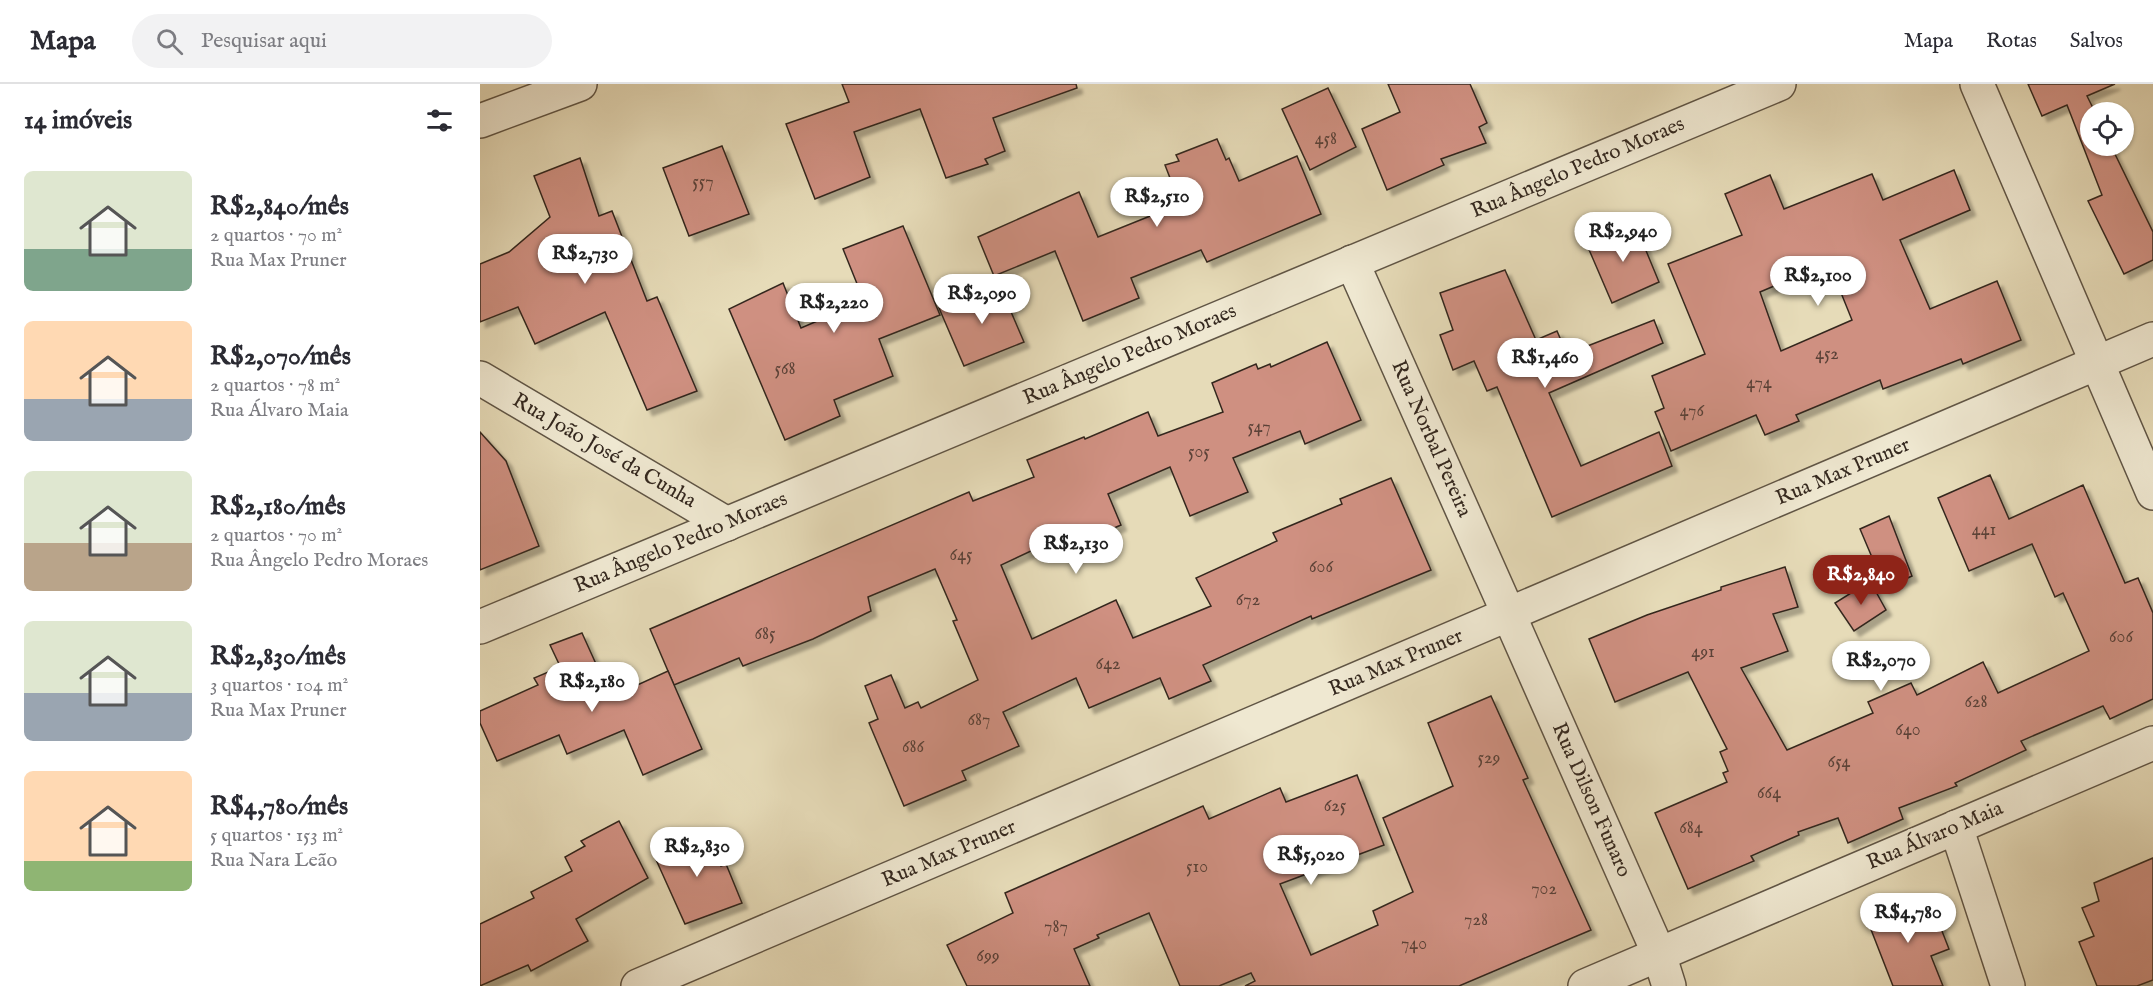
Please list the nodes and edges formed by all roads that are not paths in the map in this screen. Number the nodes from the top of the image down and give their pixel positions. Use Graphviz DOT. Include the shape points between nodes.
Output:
graph roads {
  1 [pos="580,84"];
  2 [pos="1779,84"];
  3 [pos="1977,84"];
  4 [pos="480,121"];
  5 [pos="1352,262"];
  6 [pos="2153,339"];
  7 [pos="2097,363"];
  8 [pos="480,378"];
  9 [pos="2153,493"];
  10 [pos="728,524"];
  11 [pos="1509,615"];
  12 [pos="480,627"];
  13 [pos="2153,743"];
  14 [pos="1956,827"];
  15 [pos="1659,954"];
  16 [pos="639,986"];
  17 [pos="1585,986"];
  18 [pos="1669,986"];
  19 [pos="2008,986"];
  1 -- 4 [label="street"];
  2 -- 5 [label="street, Rua Ângelo Pedro Moraes"];
  3 -- 7 [label="street"];
  5 -- 10 [label="street, Rua Ângelo Pedro Moraes"];
  5 -- 11 [label="street, Rua Norbal Pereira"];
  6 -- 7 [label="street, Rua Max Pruner"];
  7 -- 9 [label="street"];
  7 -- 11 [label="street, Rua Max Pruner"];
  8 -- 10 [label="street, Rua João José da Cunha"];
  10 -- 12 [label="street, Rua Ângelo Pedro Moraes"];
  11 -- 15 [label="street, Rua Dilson Funaro"];
  11 -- 16 [label="street, Rua Max Pruner"];
  13 -- 14 [label="street, Rua Álvaro Maia"];
  14 -- 15 [label="street, Rua Álvaro Maia"];
  14 -- 19 [label="street"];
  15 -- 17 [label="street, Rua Álvaro Maia"];
  15 -- 18 [label="street, Rua Dilson Funaro"];
}
